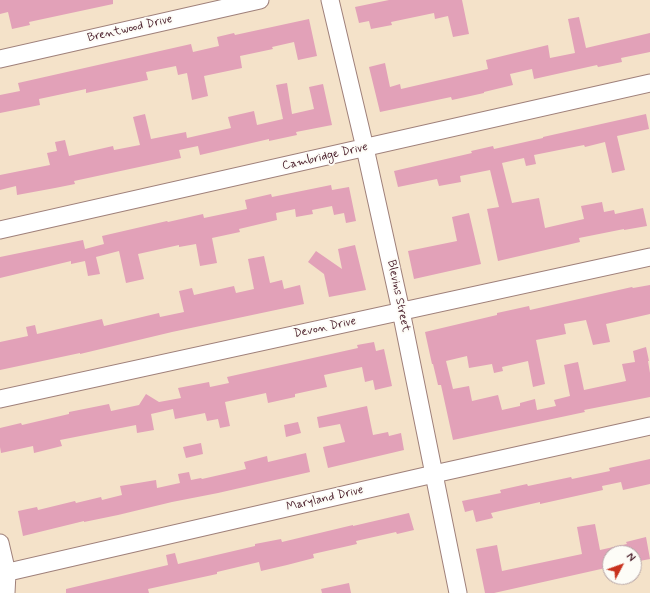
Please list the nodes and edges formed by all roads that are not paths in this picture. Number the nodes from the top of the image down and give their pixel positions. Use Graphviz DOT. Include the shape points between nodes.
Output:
graph roads {
  1 [pos="260,0"];
  2 [pos="330,0"];
  3 [pos="0,59"];
  4 [pos="650,84"];
  5 [pos="365,148"];
  6 [pos="0,230"];
  7 [pos="650,257"];
  8 [pos="401,311"];
  9 [pos="0,400"];
  10 [pos="650,426"];
  11 [pos="434,474"];
  12 [pos="0,543"];
  13 [pos="3,573"];
  14 [pos="6,593"];
  15 [pos="458,593"];
  1 -- 3 [label="street, Brentwood Drive"];
  2 -- 5 [label="street, Blevins Street"];
  4 -- 5 [label="street, Cambridge Drive"];
  5 -- 6 [label="street, Cambridge Drive"];
  5 -- 8 [label="street, Blevins Street"];
  7 -- 8 [label="street, Devon Drive"];
  8 -- 9 [label="street, Devon Drive"];
  8 -- 11 [label="street, Blevins Street"];
  10 -- 11 [label="street, Maryland Drive"];
  11 -- 13 [label="street, Maryland Drive"];
  11 -- 15 [label="street, Blevins Street"];
  12 -- 13 [label="street"];
  13 -- 14 [label="street"];
}
